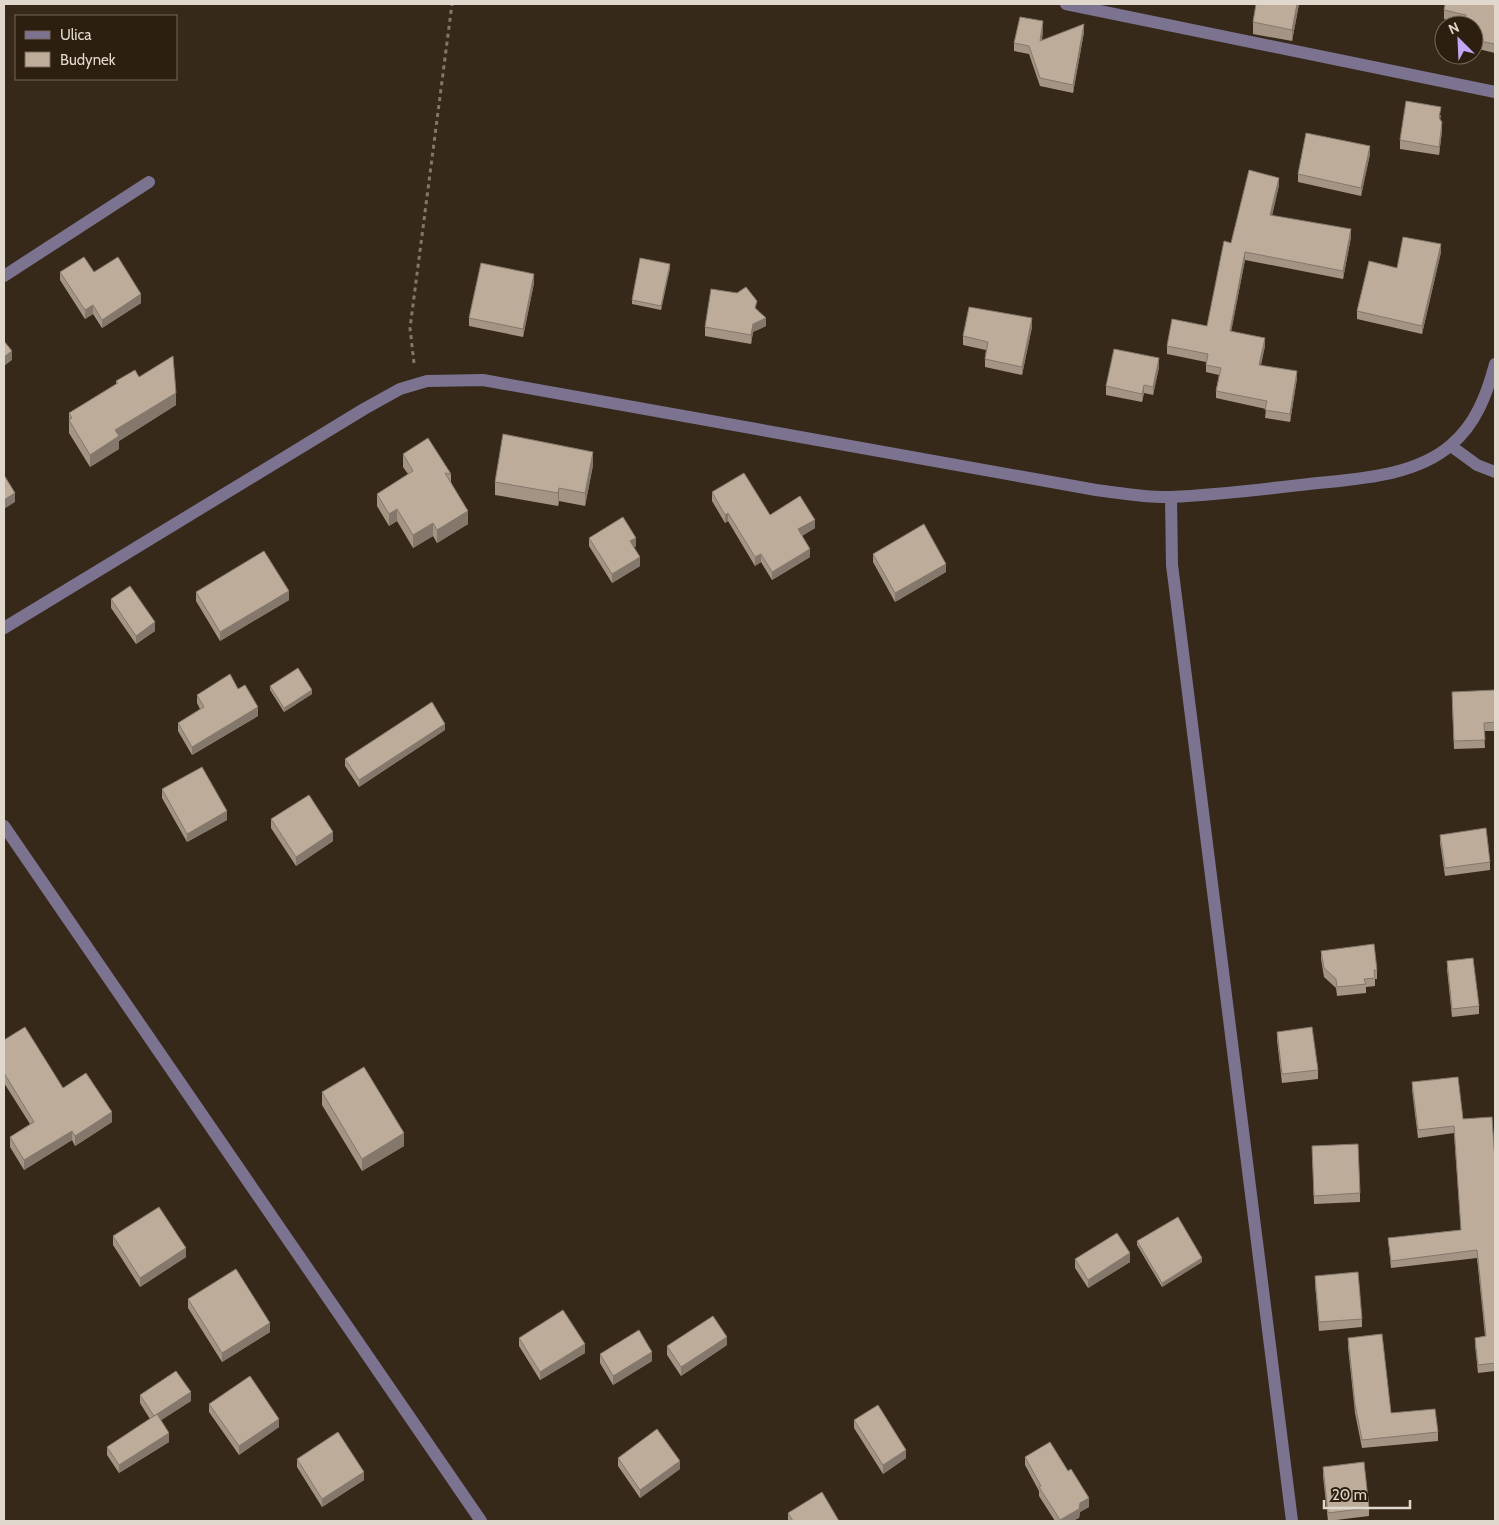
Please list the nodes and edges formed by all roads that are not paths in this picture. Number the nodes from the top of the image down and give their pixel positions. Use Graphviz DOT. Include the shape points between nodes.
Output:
graph roads {
  1 [pos="1066,4"];
  2 [pos="1495,92"];
  3 [pos="149,182"];
  4 [pos="4,276"];
  5 [pos="1495,364"];
  6 [pos="1451,446"];
  7 [pos="1495,472"];
  8 [pos="1170,497"];
  9 [pos="4,628"];
  10 [pos="4,826"];
  11 [pos="481,1521"];
  12 [pos="1292,1521"];
  1 -- 2 [label="street"];
  3 -- 4 [label="street"];
  5 -- 6 [label="street" via="1488,392 1470,426"];
  6 -- 7 [label="street" via="1477,465"];
  6 -- 8 [label="street" via="1417,465 1389,474"];
  8 -- 9 [label="street" via="1096,490 484,380 427,381 400,389 364,409"];
  8 -- 12 [label="street" via="1172,565"];
  10 -- 11 [label="street"];
}
